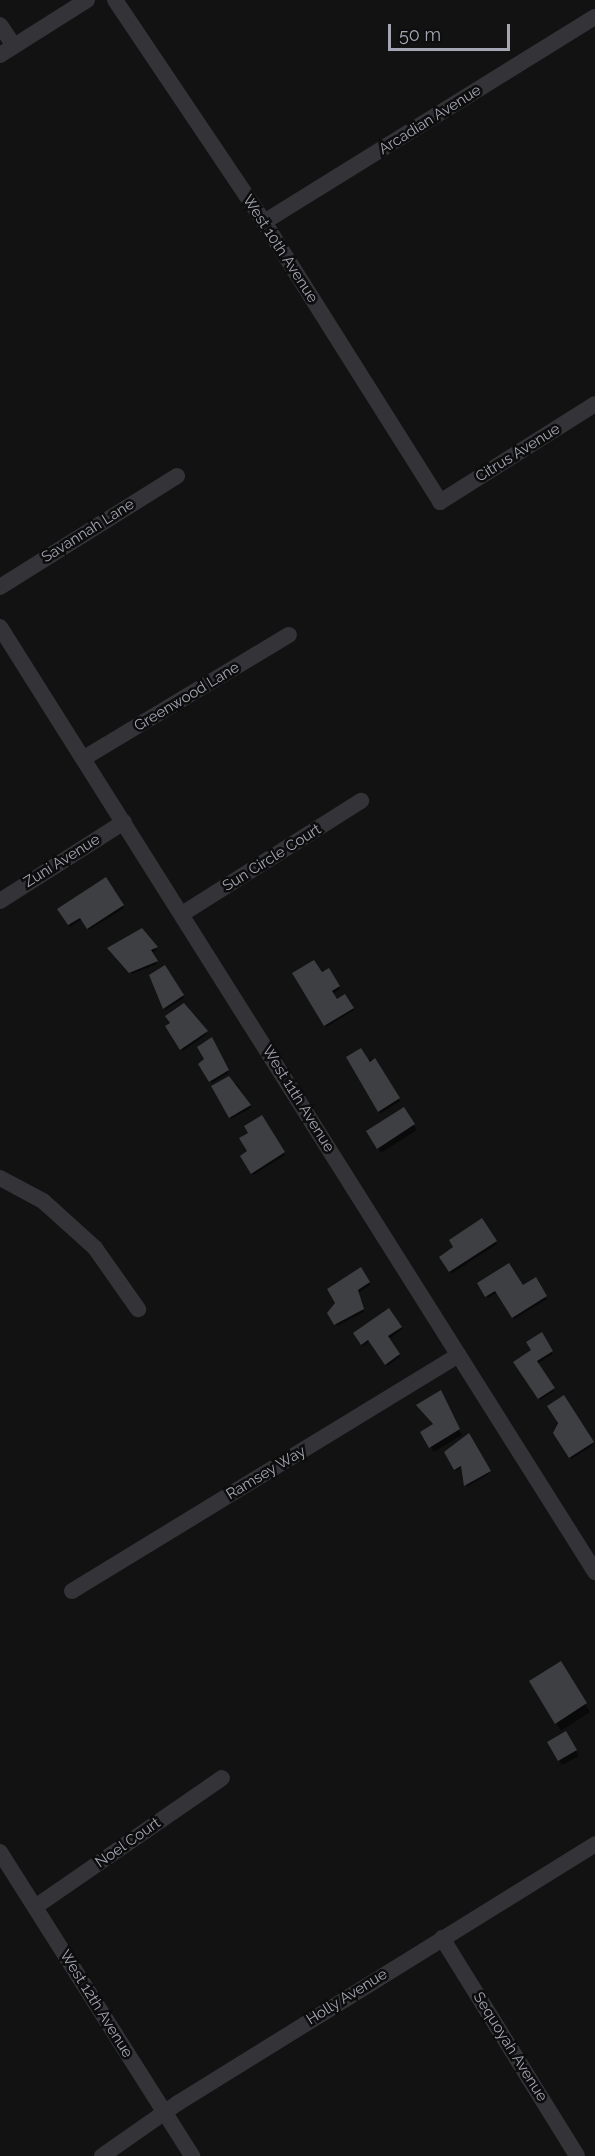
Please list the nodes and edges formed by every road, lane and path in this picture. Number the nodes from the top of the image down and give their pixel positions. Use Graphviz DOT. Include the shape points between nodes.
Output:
graph roads {
  1 [pos="87,0"];
  2 [pos="115,0"];
  3 [pos="595,17"];
  4 [pos="0,25"];
  5 [pos="7,51"];
  6 [pos="264,222"];
  7 [pos="595,404"];
  8 [pos="177,476"];
  9 [pos="440,502"];
  10 [pos="0,587"];
  11 [pos="0,627"];
  12 [pos="289,635"];
  13 [pos="84,758"];
  14 [pos="361,801"];
  15 [pos="124,822"];
  16 [pos="0,901"];
  17 [pos="182,914"];
  18 [pos="0,1178"];
  19 [pos="138,1309"];
  20 [pos="459,1355"];
  21 [pos="595,1572"];
  22 [pos="72,1591"];
  23 [pos="222,1778"];
  24 [pos="595,1844"];
  25 [pos="0,1852"];
  26 [pos="35,1907"];
  27 [pos="442,1938"];
  28 [pos="165,2114"];
  29 [pos="102,2156"];
  30 [pos="192,2156"];
  31 [pos="577,2156"];
  1 -- 5 [label="street"];
  2 -- 6 [label="street, West 10th Avenue"];
  3 -- 6 [label="street, Arcadian Avenue"];
  4 -- 5 [label="street"];
  6 -- 9 [label="street, West 10th Avenue"];
  7 -- 9 [label="street, Citrus Avenue"];
  8 -- 10 [label="street, Savannah Lane"];
  11 -- 13 [label="street, West 11th Avenue"];
  12 -- 13 [label="street, Greenwood Lane"];
  13 -- 15 [label="street, West 11th Avenue"];
  14 -- 17 [label="street, Sun Circle Court"];
  15 -- 16 [label="street, Zuni Avenue"];
  15 -- 17 [label="street, West 11th Avenue"];
  17 -- 20 [label="street, West 11th Avenue"];
  18 -- 19 [label="street" via="43,1201 95,1248"];
  20 -- 21 [label="street, West 11th Avenue"];
  20 -- 22 [label="street, Ramsey Way"];
  23 -- 26 [label="street, Noel Court"];
  24 -- 27 [label="street, Holly Avenue"];
  25 -- 26 [label="street, West 12th Avenue"];
  26 -- 28 [label="street, West 12th Avenue"];
  27 -- 28 [label="street, Holly Avenue"];
  27 -- 31 [label="street, Sequoyah Avenue"];
  28 -- 29 [label="street, Holly Avenue"];
  28 -- 30 [label="street, West 12th Avenue"];
}
